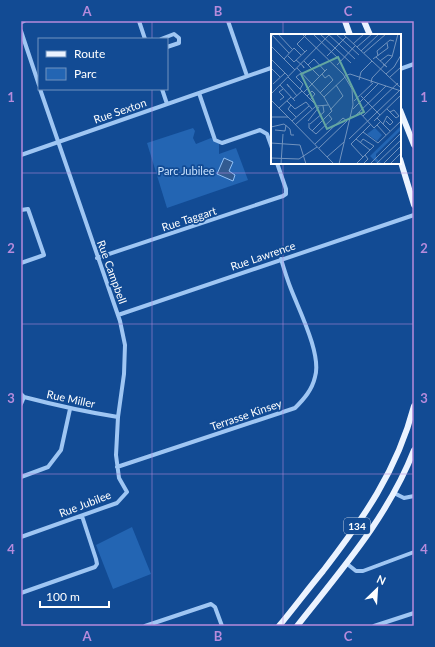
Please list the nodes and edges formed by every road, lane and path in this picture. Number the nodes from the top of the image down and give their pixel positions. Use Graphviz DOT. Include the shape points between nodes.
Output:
graph roads {
  1 [pos="24,21"];
  2 [pos="139,21"];
  3 [pos="228,21"];
  4 [pos="345,21"];
  5 [pos="364,21"];
  6 [pos="21,22"];
  7 [pos="21,30"];
  8 [pos="350,34"];
  9 [pos="370,34"];
  10 [pos="145,38"];
  11 [pos="164,38"];
  12 [pos="168,47"];
  13 [pos="414,64"];
  14 [pos="271,68"];
  15 [pos="401,69"];
  16 [pos="247,76"];
  17 [pos="38,82"];
  18 [pos="40,90"];
  19 [pos="162,90"];
  20 [pos="199,93"];
  21 [pos="167,104"];
  22 [pos="401,112"];
  23 [pos="58,142"];
  24 [pos="271,145"];
  25 [pos="414,145"];
  26 [pos="21,155"];
  27 [pos="401,162"];
  28 [pos="277,164"];
  29 [pos="414,205"];
  30 [pos="21,210"];
  31 [pos="414,215"];
  32 [pos="97,258"];
  33 [pos="281,259"];
  34 [pos="21,263"];
  35 [pos="118,315"];
  36 [pos="22,396"];
  37 [pos="21,404"];
  38 [pos="414,406"];
  39 [pos="70,409"];
  40 [pos="118,417"];
  41 [pos="414,450"];
  42 [pos="117,467"];
  43 [pos="21,477"];
  44 [pos="394,493"];
  45 [pos="414,496"];
  46 [pos="82,516"];
  47 [pos="21,536"];
  48 [pos="414,552"];
  49 [pos="346,564"];
  50 [pos="21,593"];
  51 [pos="414,614"];
  52 [pos="389,624"];
  53 [pos="145,626"];
  54 [pos="222,626"];
  55 [pos="279,626"];
  56 [pos="297,626"];
  57 [pos="374,626"];
  1 -- 6 [label="street"];
  2 -- 10 [label="street"];
  3 -- 16 [label="street"];
  4 -- 8 [label="main road"];
  5 -- 9 [label="main road"];
  7 -- 17 [label="street"];
  11 -- 12 [label="street" via="174,34 179,38 178,43"];
  13 -- 15 [label="street"];
  14 -- 16 [label="street, Rue Sexton"];
  16 -- 20 [label="street, Rue Sexton"];
  18 -- 23 [label="street, Rue Campbell"];
  19 -- 21 [label="street"];
  20 -- 21 [label="street, Rue Sexton"];
  20 -- 24 [label="street" via="215,140 222,143 260,130 267,134"];
  21 -- 23 [label="street, Rue Sexton"];
  22 -- 25 [label="main road"];
  23 -- 26 [label="street, Rue Sexton"];
  23 -- 32 [label="street, Rue Campbell"];
  27 -- 29 [label="main road"];
  28 -- 32 [label="street, Rue Taggart" via="286,189 283,196"];
  30 -- 34 [label="street" via="28,209 44,255"];
  31 -- 33 [label="street, Rue Lawrence"];
  32 -- 35 [label="street, Rue Campbell"];
  33 -- 35 [label="street, Rue Lawrence"];
  33 -- 42 [label="street, Terrasse Kinsey" via="317,361 316,376 307,395 295,408"];
  35 -- 40 [label="street, Rue Campbell" via="125,345"];
  36 -- 37 [label="street"];
  36 -- 39 [label="street, Rue Miller"];
  38 -- 55 [label="main road, 134" via="398,453 368,510"];
  39 -- 40 [label="street, Rue Miller"];
  39 -- 43 [label="street" via="61,450 48,467"];
  40 -- 42 [label="street, Rue Campbell"];
  41 -- 44 [label="main road, 134"];
  42 -- 46 [label="street, Rue Jubilee" via="119,478 127,492 117,502"];
  44 -- 45 [label="street" via="404,498"];
  44 -- 49 [label="main road, 134"];
  46 -- 47 [label="street, Rue Jubilee"];
  46 -- 50 [label="street" via="96,567"];
  48 -- 49 [label="street" via="363,571 356,571"];
  49 -- 56 [label="main road, 134"];
  51 -- 52 [label="street"];
  52 -- 57 [label="street"];
  53 -- 54 [label="street" via="210,604 215,607"];
}
